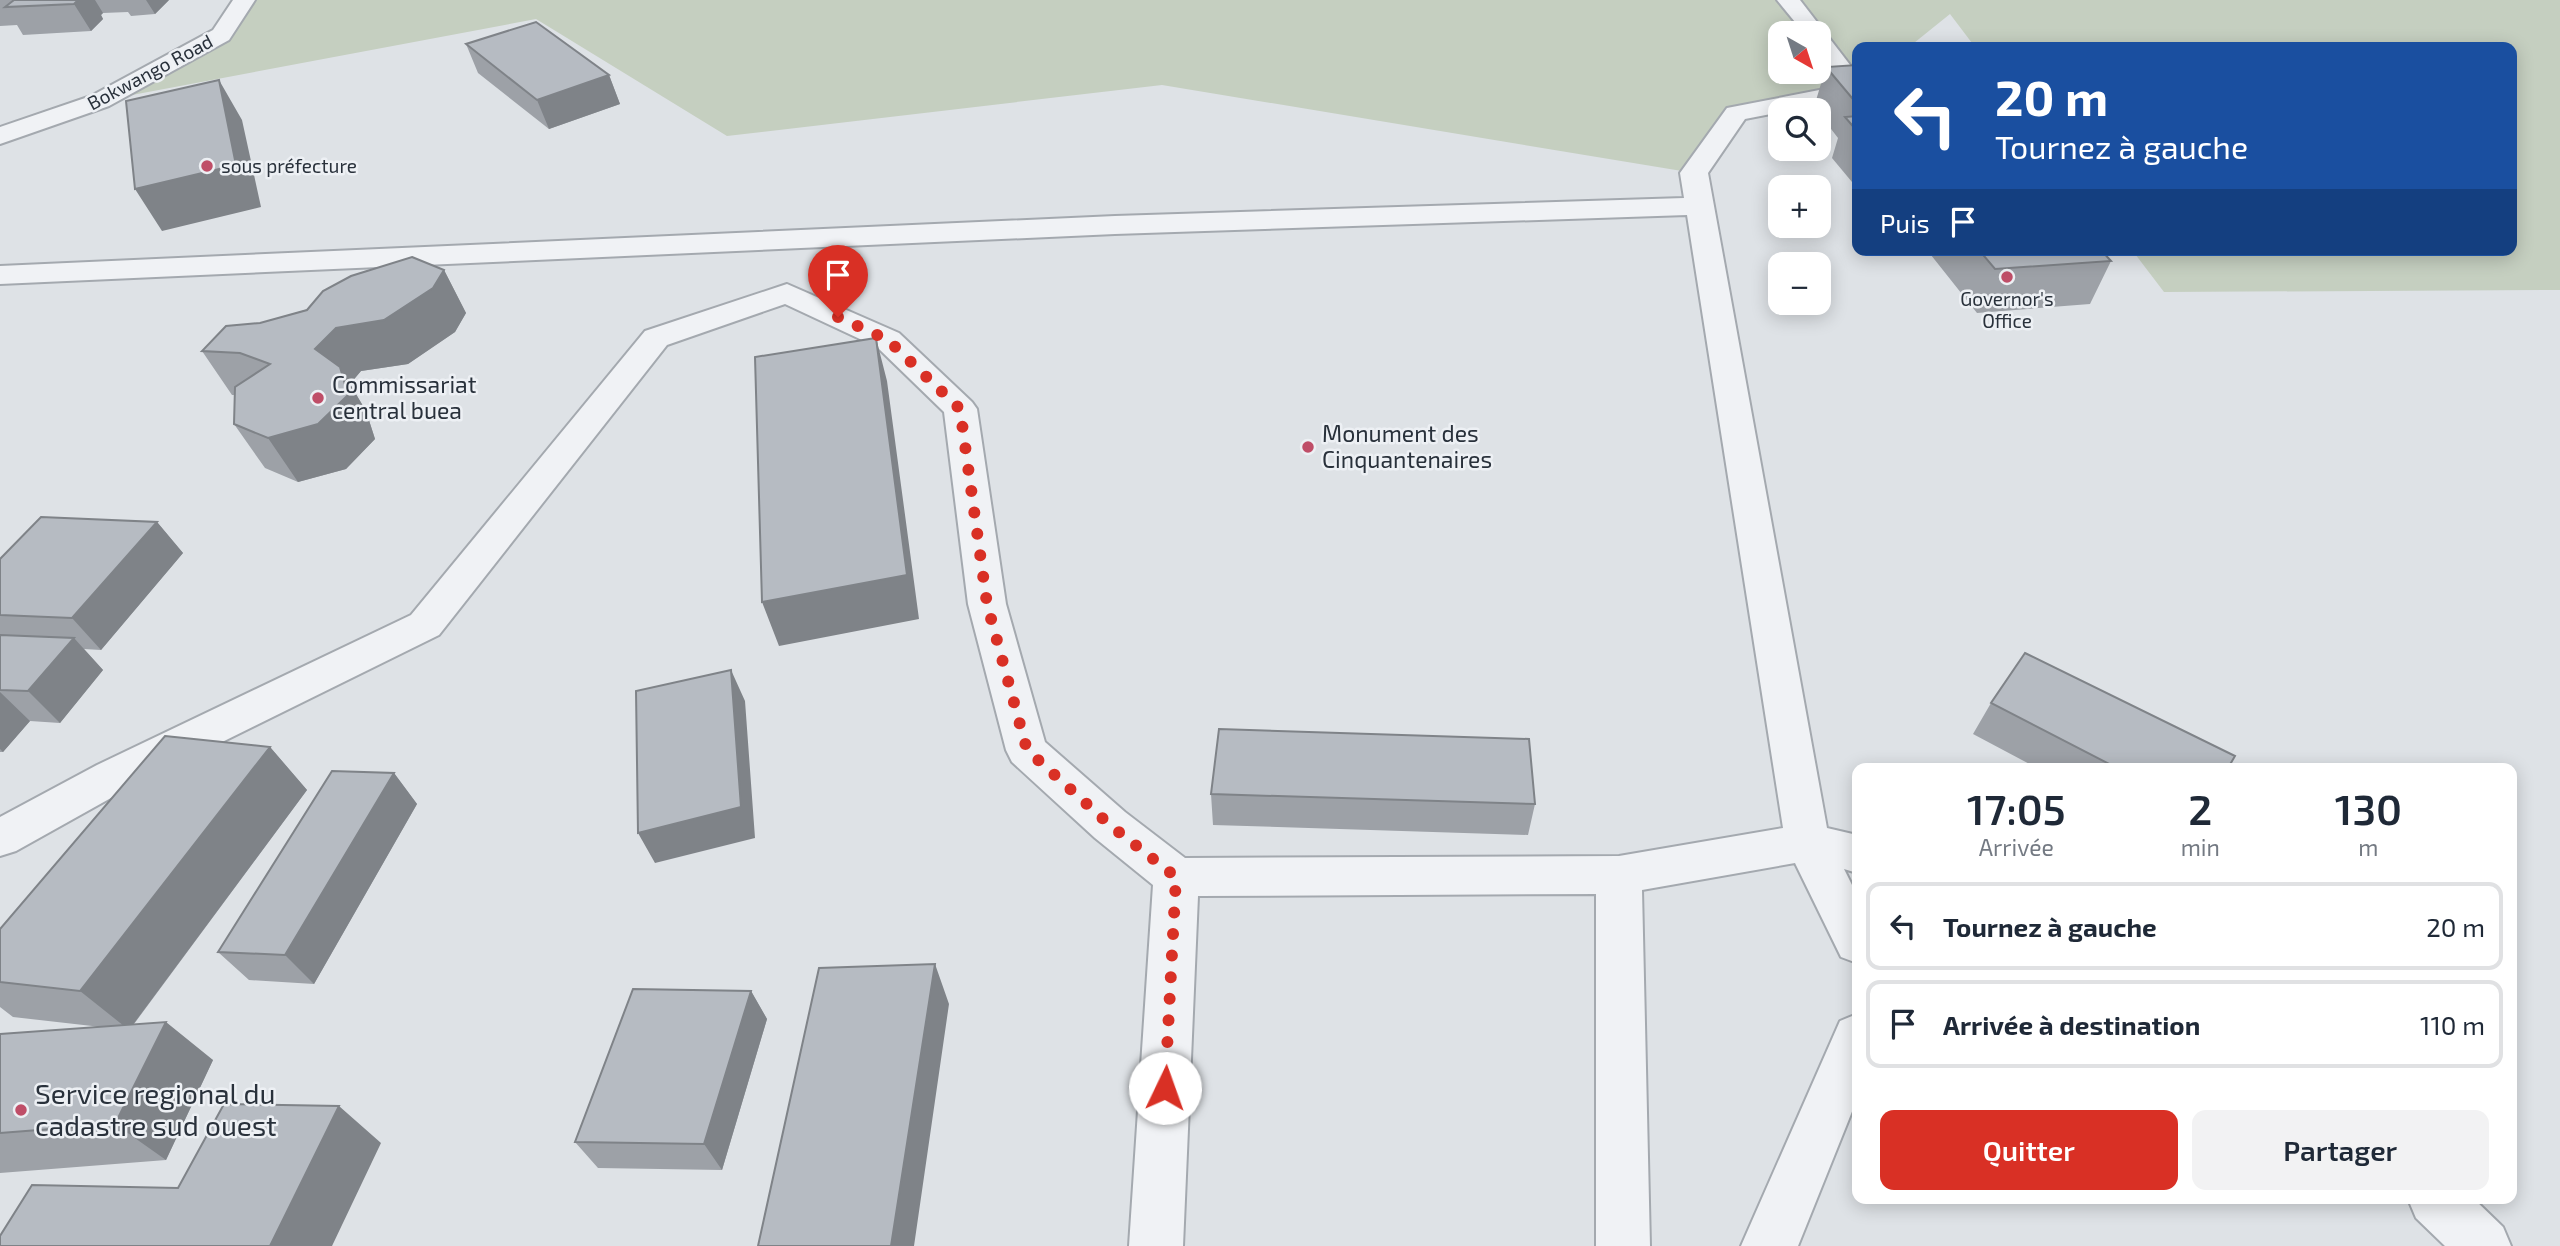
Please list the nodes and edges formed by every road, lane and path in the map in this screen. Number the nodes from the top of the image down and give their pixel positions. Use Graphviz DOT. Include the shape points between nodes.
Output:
graph roads {
  1 [pos="244,0"];
  2 [pos="1787,0"];
  3 [pos="1805,21"];
  4 [pos="1831,55"];
  5 [pos="1852,84"];
  6 [pos="1852,91"];
  7 [pos="0,136"];
  8 [pos="1699,206"];
  9 [pos="0,275"];
  10 [pos="0,838"];
  11 [pos="1807,842"];
  12 [pos="1852,853"];
  13 [pos="1619,875"];
  14 [pos="1176,877"];
  15 [pos="1852,932"];
  16 [pos="1852,1049"];
  17 [pos="2440,1204"];
  18 [pos="1156,1246"];
  19 [pos="1623,1246"];
  20 [pos="1768,1246"];
  21 [pos="2484,1246"];
  1 -- 7 [label="street, Bokwango Road" via="221,34 100,101"];
  2 -- 3 [label="street"];
  4 -- 5 [label="street"];
  6 -- 8 [label="street" via="1736,113 1693,173"];
  8 -- 9 [label="street" via="1102,226"];
  8 -- 11 [label="street"];
  10 -- 14 [label="street" via="112,777 425,625 656,338 787,293 888,340 960,409 987,604 1027,750"];
  11 -- 12 [label="street"];
  11 -- 13 [label="street"];
  11 -- 15 [label="street"];
  13 -- 14 [label="street"];
  13 -- 19 [label="street"];
  14 -- 18 [label="street"];
  16 -- 20 [label="street"];
  17 -- 21 [label="street"];
}
